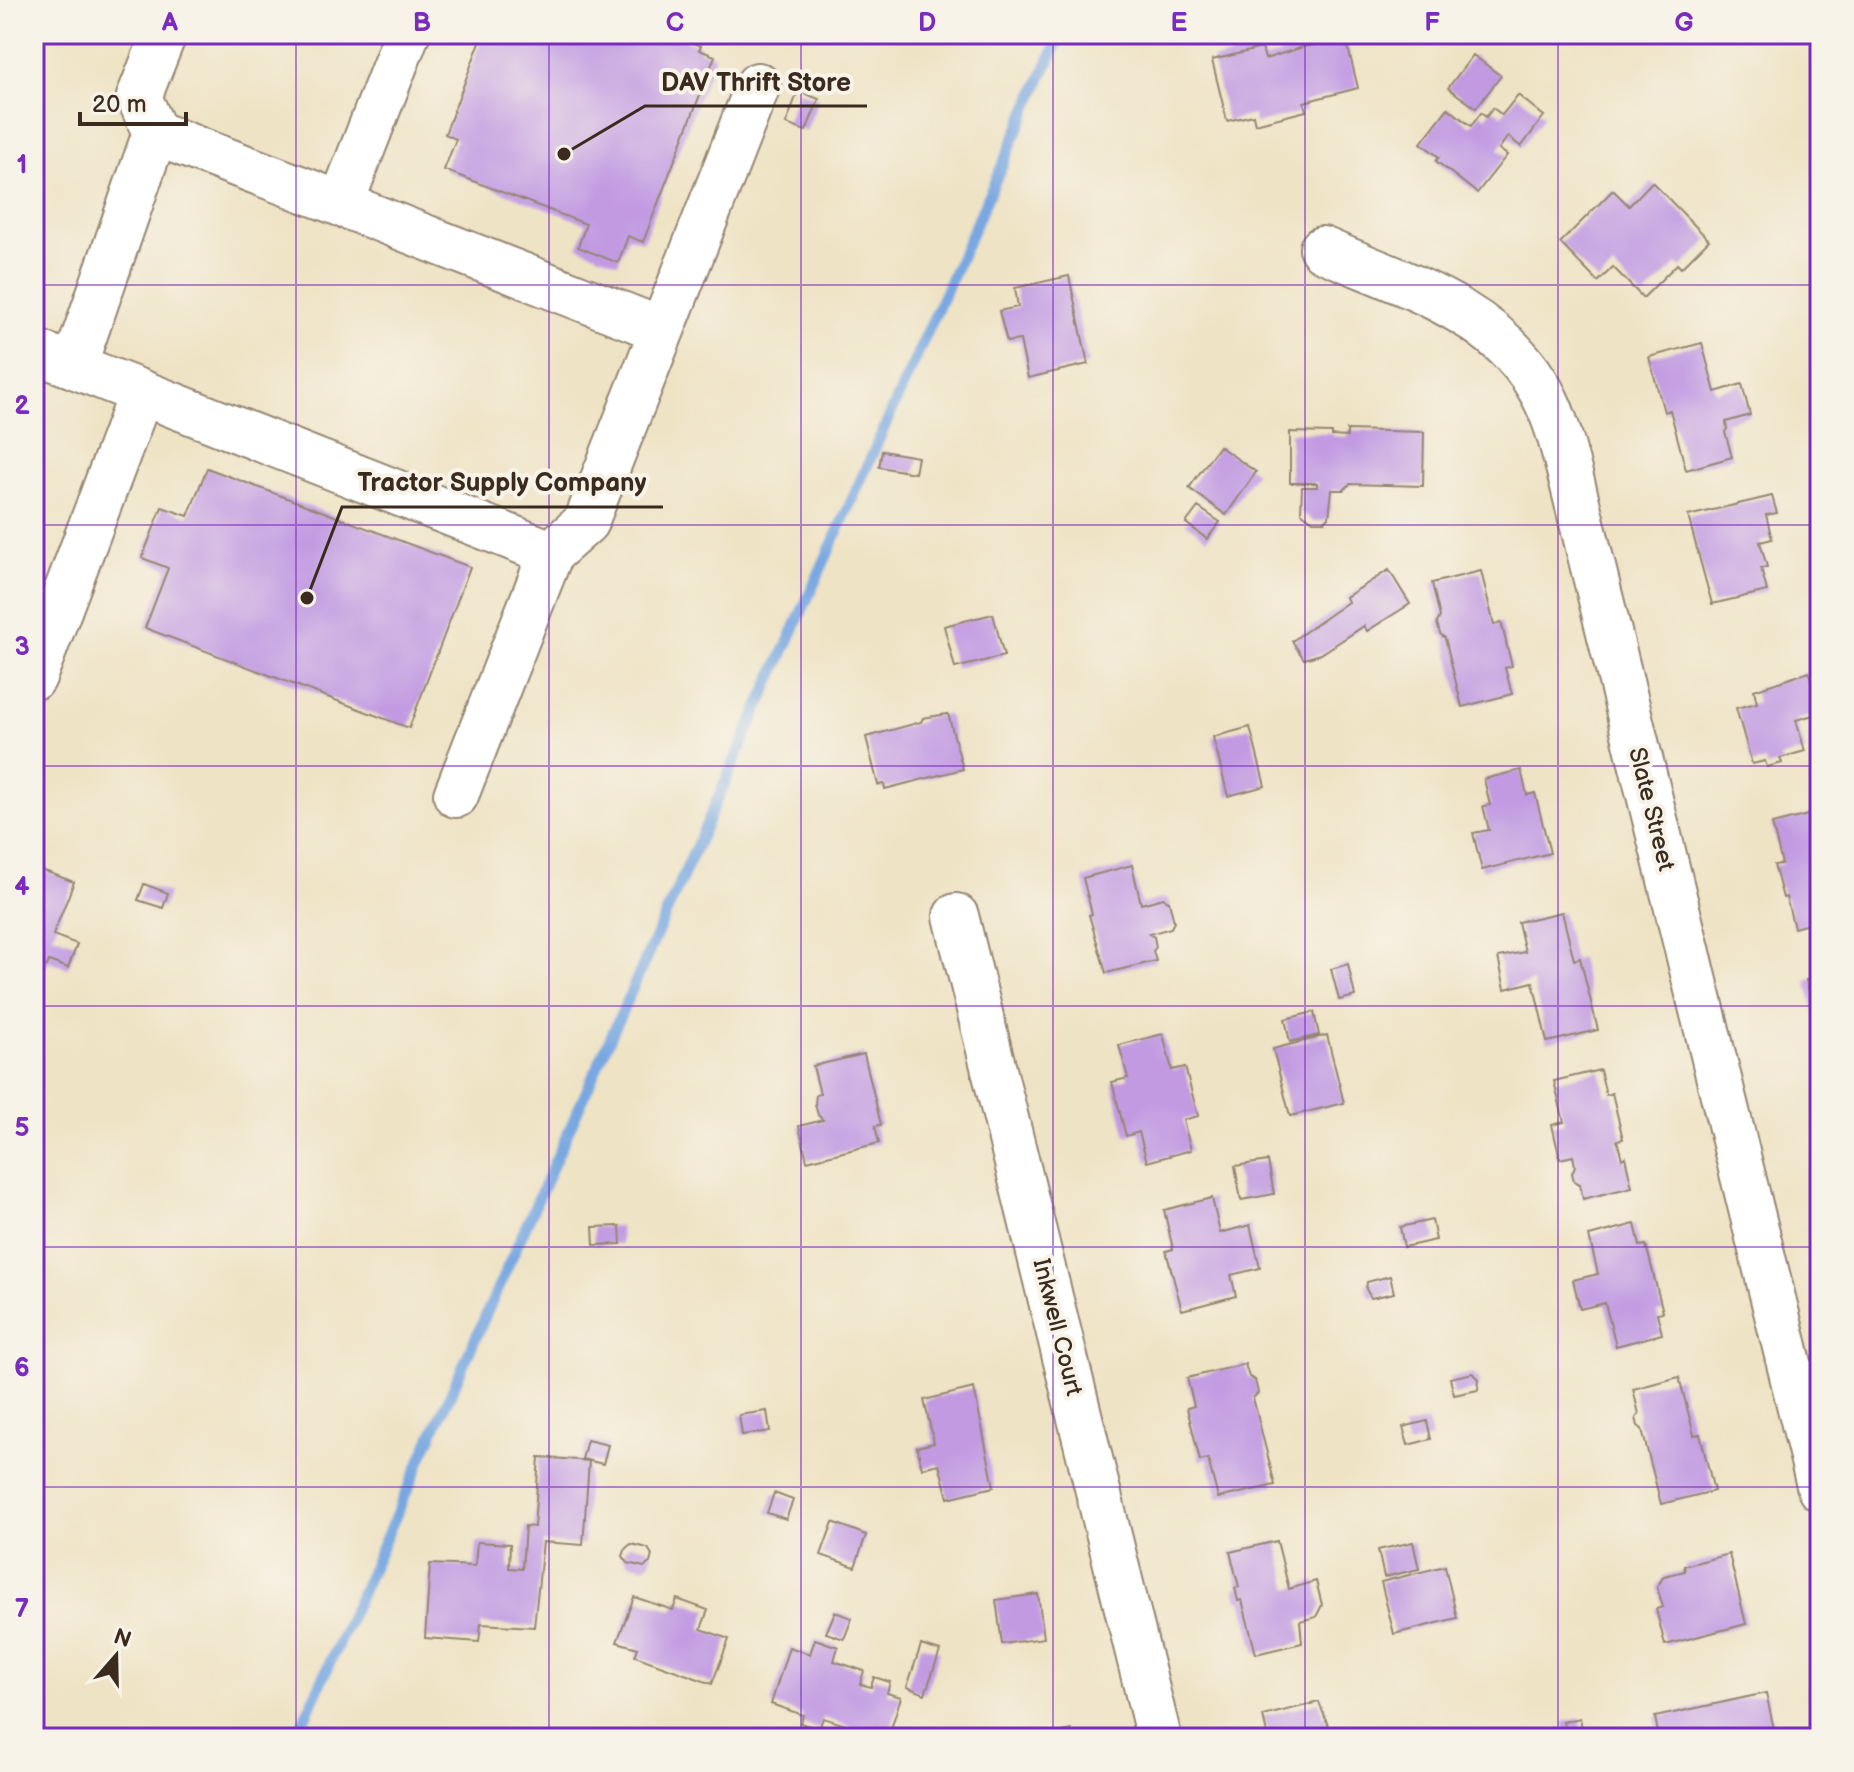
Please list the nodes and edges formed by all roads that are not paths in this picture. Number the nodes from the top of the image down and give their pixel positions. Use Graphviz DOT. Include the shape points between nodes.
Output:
graph roads {
  1 [pos="164,34"];
  2 [pos="407,34"];
  3 [pos="758,85"];
  4 [pos="155,133"];
  5 [pos="341,204"];
  6 [pos="1322,249"];
  7 [pos="662,330"];
  8 [pos="45,359"];
  9 [pos="141,393"];
  10 [pos="551,553"];
  11 [pos="34,677"];
  12 [pos="456,795"];
  13 [pos="956,916"];
  14 [pos="1820,1489"];
  15 [pos="1159,1738"];
  1 -- 4 [label="street" via="139,97"];
  2 -- 5 [label="street"];
  3 -- 7 [label="street"];
  4 -- 5 [label="street"];
  4 -- 8 [label="street"];
  5 -- 7 [label="street"];
  6 -- 14 [label="street, Slate Street" via="1462,311 1491,331 1531,374 1554,418"];
  7 -- 10 [label="street" via="586,522"];
  8 -- 9 [label="street"];
  9 -- 10 [label="street"];
  9 -- 11 [label="street"];
  10 -- 12 [label="street"];
  13 -- 15 [label="street, Inkwell Court"];
}
